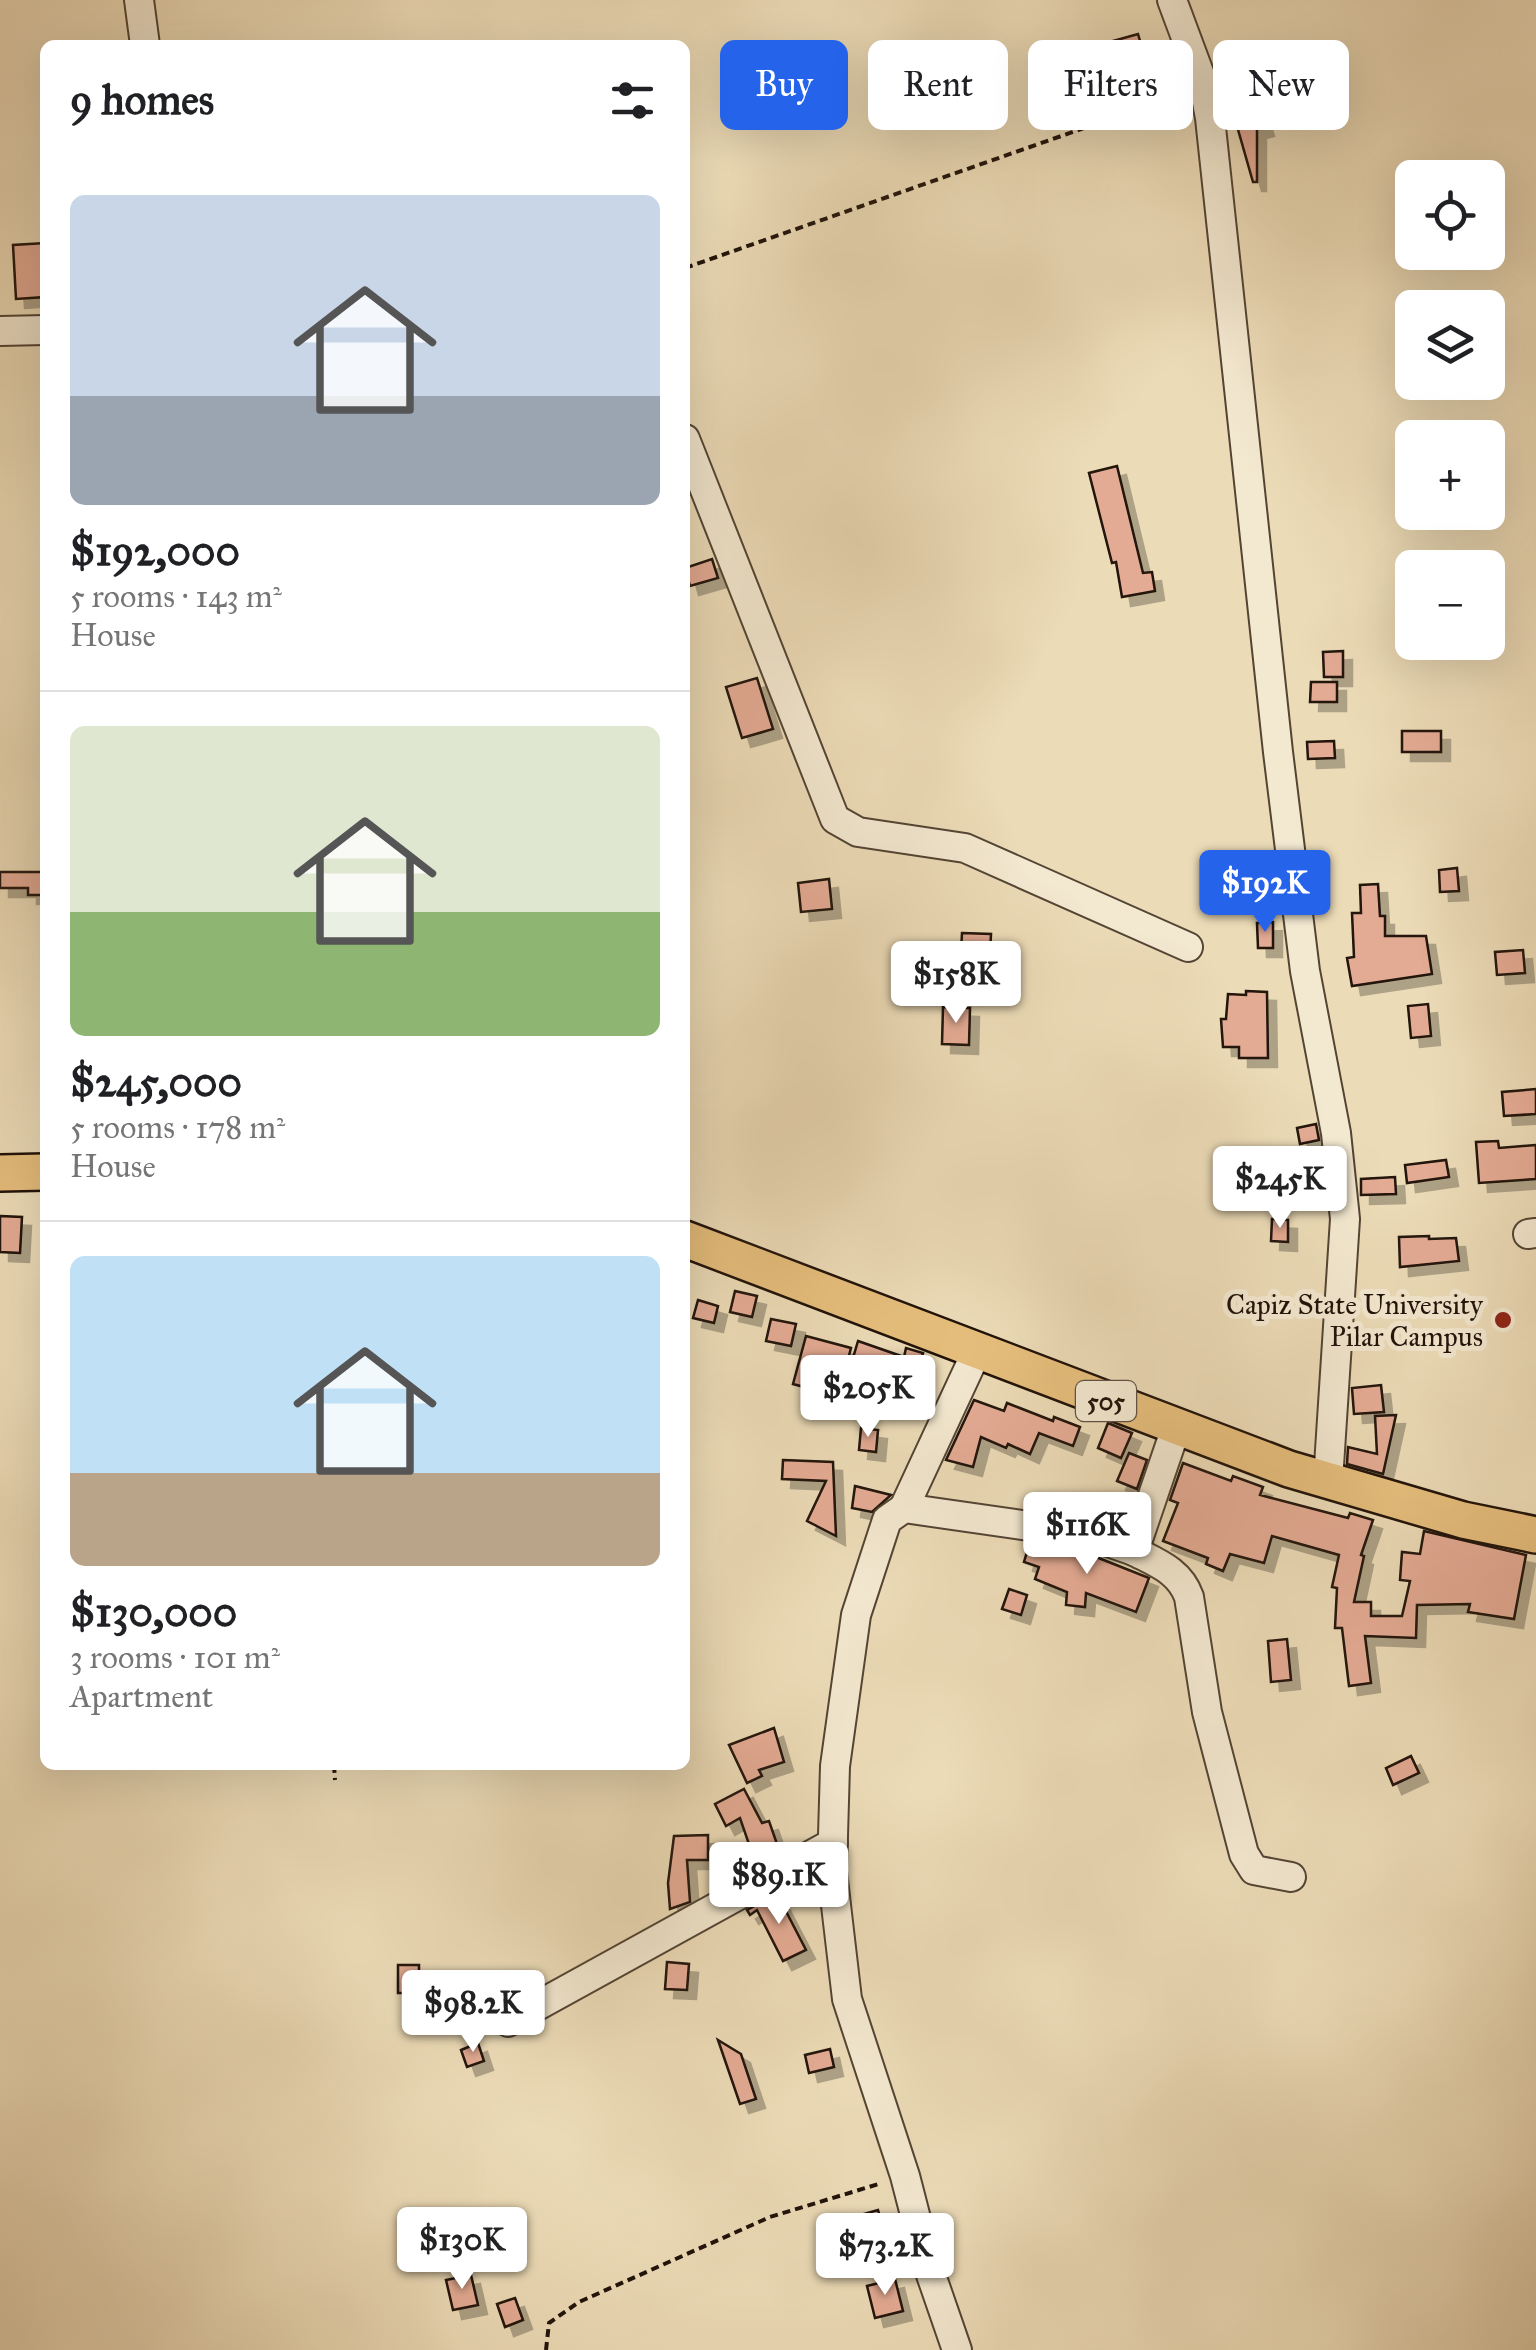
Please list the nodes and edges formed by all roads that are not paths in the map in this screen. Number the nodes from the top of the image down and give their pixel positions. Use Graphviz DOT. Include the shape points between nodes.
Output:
graph roads {
  1 [pos="139,0"];
  2 [pos="1172,0"];
  3 [pos="144,40"];
  4 [pos="40,330"];
  5 [pos="0,331"];
  6 [pos="690,452"];
  7 [pos="1188,946"];
  8 [pos="40,1172"];
  9 [pos="0,1174"];
  10 [pos="690,1242"];
  11 [pos="976,1351"];
  12 [pos="1176,1428"];
  13 [pos="1328,1481"];
  14 [pos="904,1508"];
  15 [pos="1536,1535"];
  16 [pos="1134,1551"];
  17 [pos="833,1843"];
  18 [pos="1291,1877"];
  19 [pos="508,2022"];
  20 [pos="958,2350"];
  1 -- 3 [label="street"];
  2 -- 13 [label="street" via="1204,86 1212,138 1280,770 1346,1219"];
  4 -- 5 [label="street"];
  6 -- 7 [label="street" via="835,818 858,832 965,848"];
  8 -- 9 [label="main road"];
  10 -- 11 [label="main road, 505"];
  11 -- 12 [label="main road, 505"];
  11 -- 14 [label="street"];
  12 -- 13 [label="main road, 505"];
  12 -- 16 [label="street"];
  13 -- 15 [label="main road, 505"];
  14 -- 16 [label="street" via="1085,1534"];
  14 -- 17 [label="street" via="887,1520 856,1615 835,1766"];
  16 -- 18 [label="street" via="1185,1585 1207,1712 1244,1854 1254,1870"];
  17 -- 19 [label="street"];
  17 -- 20 [label="street" via="846,1999"];
}
